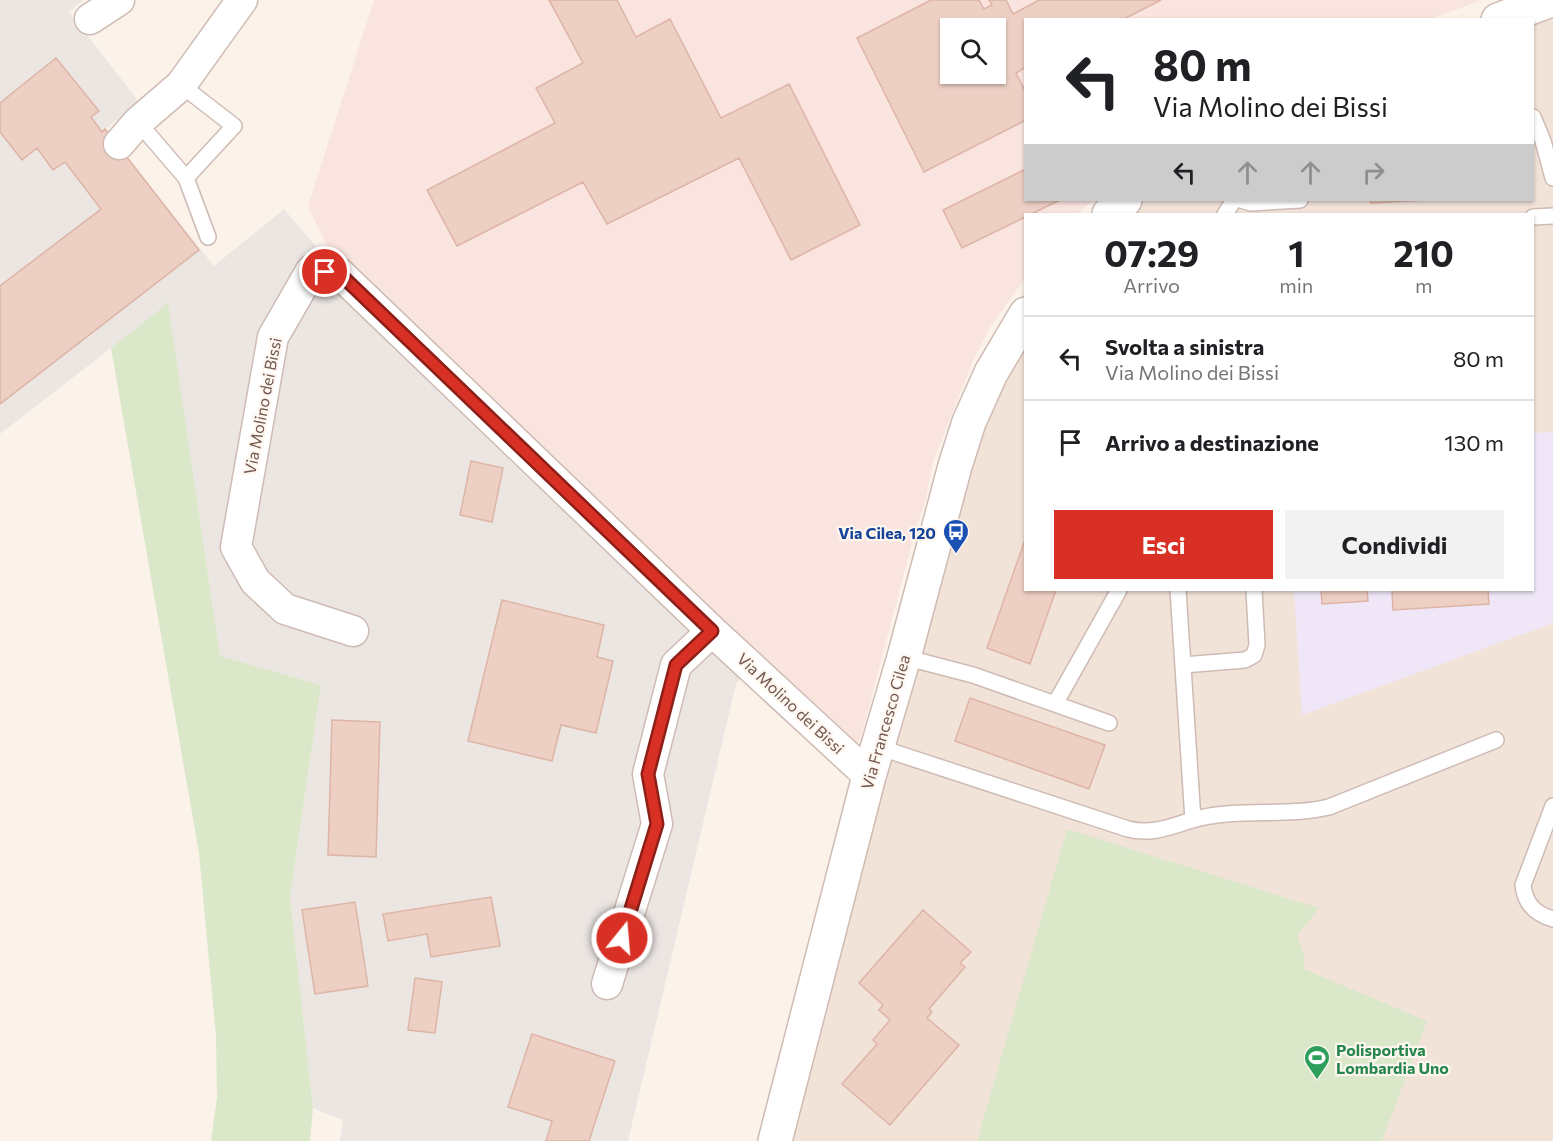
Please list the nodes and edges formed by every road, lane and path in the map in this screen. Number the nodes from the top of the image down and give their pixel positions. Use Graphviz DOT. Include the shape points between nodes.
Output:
graph roads {
  1 [pos="119,0"];
  2 [pos="1551,0"];
  3 [pos="236,2"];
  4 [pos="1498,13"];
  5 [pos="90,19"];
  6 [pos="181,85"];
  7 [pos="1535,121"];
  8 [pos="1553,128"];
  9 [pos="129,133"];
  10 [pos="186,178"];
  11 [pos="1553,178"];
  12 [pos="1124,201"];
  13 [pos="1244,201"];
  14 [pos="1284,201"];
  15 [pos="1110,213"];
  16 [pos="1553,216"];
  17 [pos="1534,217"];
  18 [pos="208,237"];
  19 [pos="1024,317"];
  20 [pos="1118,591"];
  21 [pos="1178,591"];
  22 [pos="1254,591"];
  23 [pos="353,631"];
  24 [pos="712,631"];
  25 [pos="904,657"];
  26 [pos="1183,665"];
  27 [pos="1055,704"];
  28 [pos="1109,723"];
  29 [pos="1496,740"];
  30 [pos="873,761"];
  31 [pos="1553,806"];
  32 [pos="1193,820"];
  33 [pos="1553,919"];
  34 [pos="607,984"];
  35 [pos="775,1141"];
  1 -- 5 [label="street"];
  2 -- 4 [label="street"];
  3 -- 6 [label="street"];
  6 -- 9 [label="street"];
  6 -- 10 [label="lane" via="234,126"];
  7 -- 8 [label="lane"];
  7 -- 11 [label="lane"];
  9 -- 10 [label="lane"];
  10 -- 18 [label="lane"];
  12 -- 15 [label="street"];
  13 -- 14 [label="lane"];
  16 -- 17 [label="lane"];
  19 -- 25 [label="street, Via Francesco Cilea" via="991,373 969,422"];
  20 -- 27 [label="lane"];
  21 -- 26 [label="lane"];
  22 -- 26 [label="lane" via="1254,655 1245,660"];
  23 -- 24 [label="street, Via Molino dei Bissi" via="285,609 255,580 236,547 273,337 311,271 339,273"];
  24 -- 30 [label="street, Via Molino dei Bissi"];
  24 -- 34 [label="street" via="676,665 648,774 657,824"];
  25 -- 27 [label="lane" via="973,675"];
  25 -- 30 [label="street, Via Francesco Cilea"];
  26 -- 32 [label="lane"];
  27 -- 28 [label="lane"];
  29 -- 32 [label="lane" via="1329,807"];
  30 -- 32 [label="lane" via="1138,831 1156,831"];
  30 -- 35 [label="street, Via Francesco Cilea"];
  31 -- 33 [label="lane" via="1522,885 1530,906"];
}
